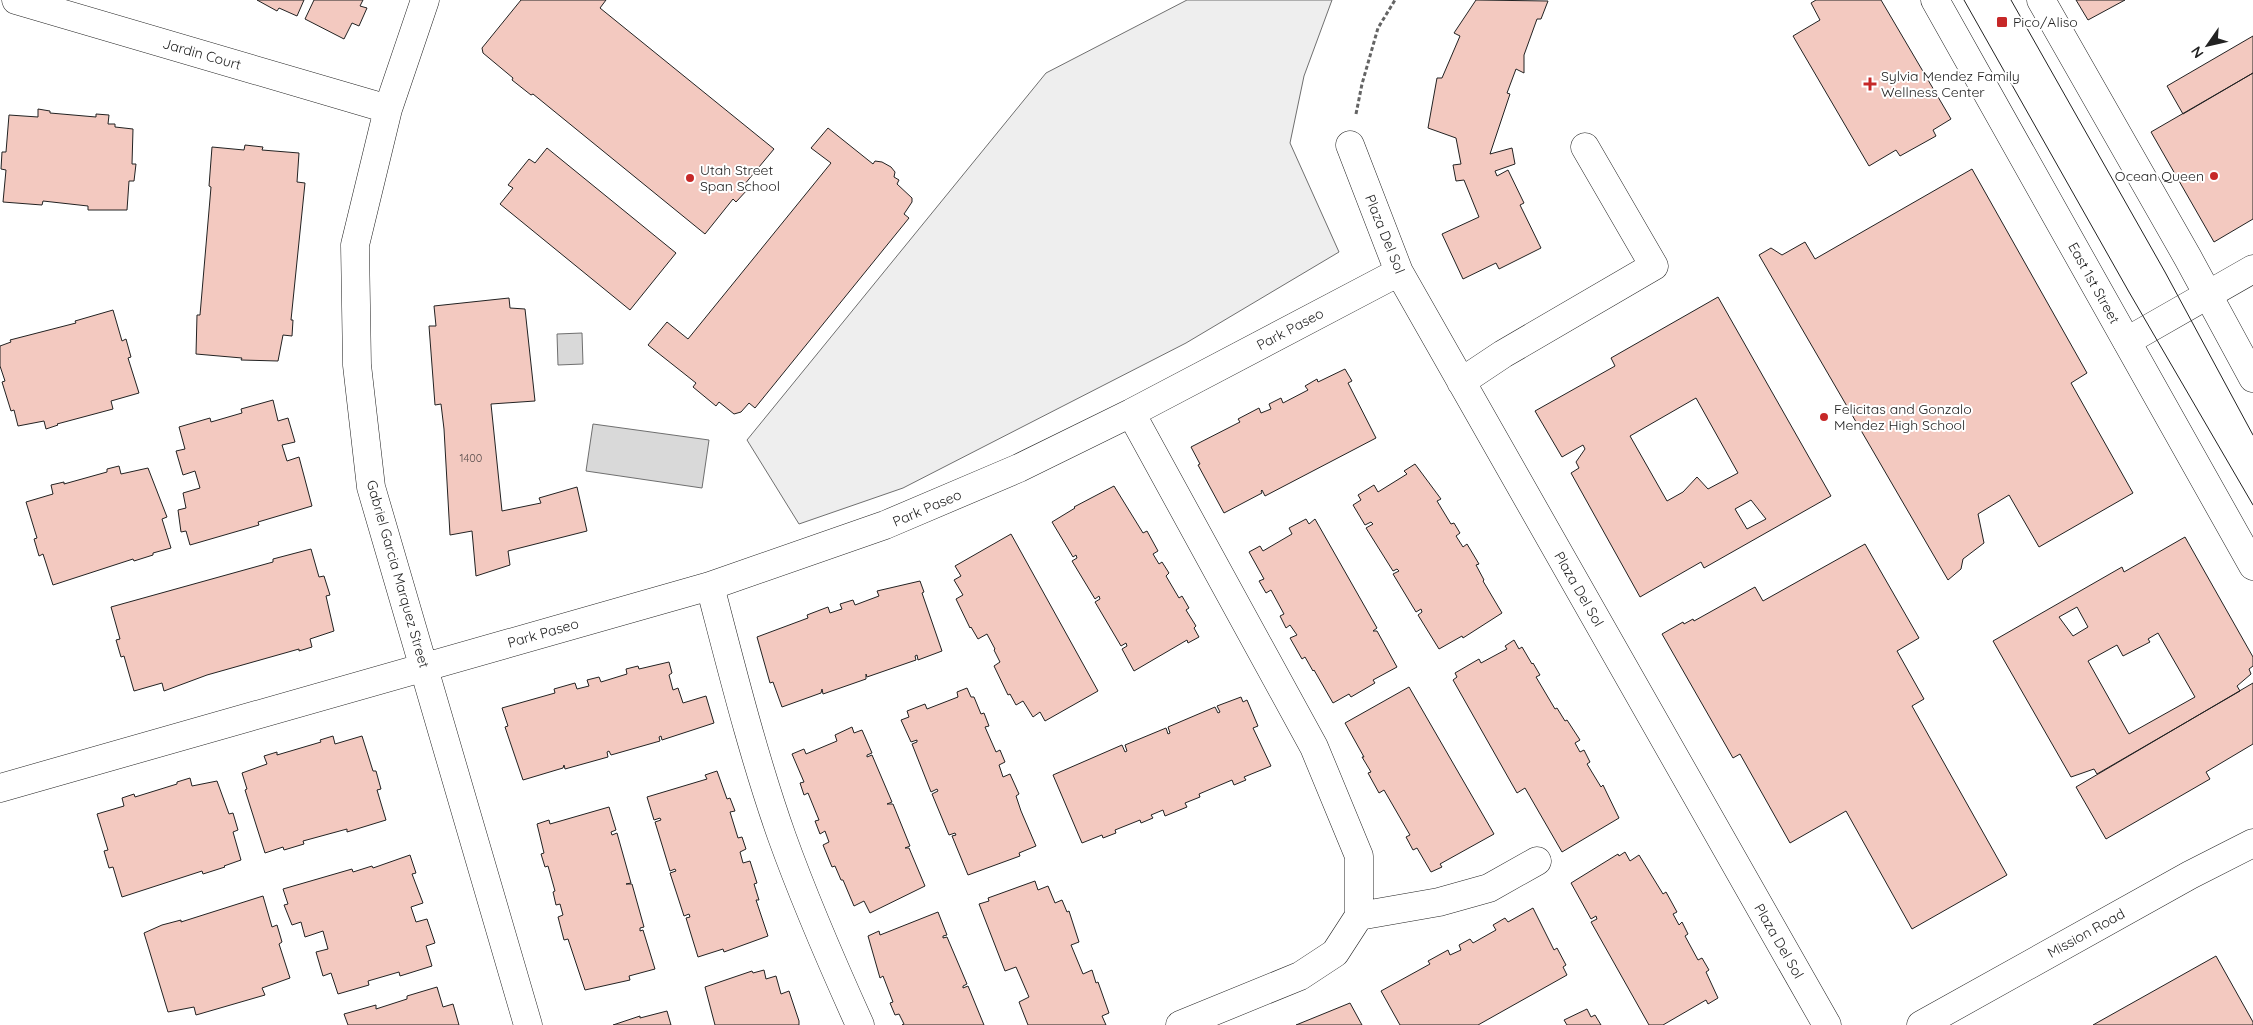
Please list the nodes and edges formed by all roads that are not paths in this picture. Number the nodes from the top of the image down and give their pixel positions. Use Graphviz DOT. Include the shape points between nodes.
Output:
graph roads {
  1 [pos="16,0"];
  2 [pos="425,0"];
  3 [pos="1935,0"];
  4 [pos="2042,0"];
  5 [pos="388,109"];
  6 [pos="1350,145"];
  7 [pos="1585,147"];
  8 [pos="2253,269"];
  9 [pos="1399,272"];
  10 [pos="2208,295"];
  11 [pos="2127,341"];
  12 [pos="2253,378"];
  13 [pos="1461,382"];
  14 [pos="1131,413"];
  15 [pos="2253,566"];
  16 [pos="710,586"];
  17 [pos="424,666"];
  18 [pos="0,788"];
  19 [pos="2253,843"];
  20 [pos="1537,861"];
  21 [pos="1359,916"];
  22 [pos="528,1025"];
  23 [pos="860,1025"];
  24 [pos="1180,1025"];
  25 [pos="1826,1025"];
  26 [pos="1921,1025"];
  1 -- 5 [label="street, Jardin Court"];
  2 -- 5 [label="street, Gabriel Garcia Marquez Street"];
  3 -- 11 [label="street, East 1st Street"];
  4 -- 10 [label="street"];
  5 -- 17 [label="street, Gabriel Garcia Marquez Street" via="355,245 357,365 371,487"];
  6 -- 9 [label="street, Plaza Del Sol"];
  7 -- 13 [label="street" via="1654,266"];
  8 -- 10 [label="street"];
  9 -- 13 [label="street, Plaza Del Sol"];
  9 -- 14 [label="street, Park Paseo"];
  10 -- 11 [label="street"];
  10 -- 12 [label="street"];
  11 -- 15 [label="street, East 1st Street"];
  13 -- 25 [label="street, Plaza Del Sol"];
  14 -- 16 [label="street, Park Paseo" via="1019,468 885,525"];
  14 -- 21 [label="street" via="1314,747 1359,856"];
  16 -- 17 [label="street, Park Paseo"];
  16 -- 23 [label="street" via="749,732 782,836 827,952"];
  17 -- 18 [label="street, Park Paseo"];
  17 -- 22 [label="street, Gabriel Garcia Marquez Street"];
  19 -- 26 [label="street, Mission Road"];
  20 -- 21 [label="street" via="1489,888 1439,902"];
  21 -- 24 [label="street" via="1334,953 1300,976"];
}
